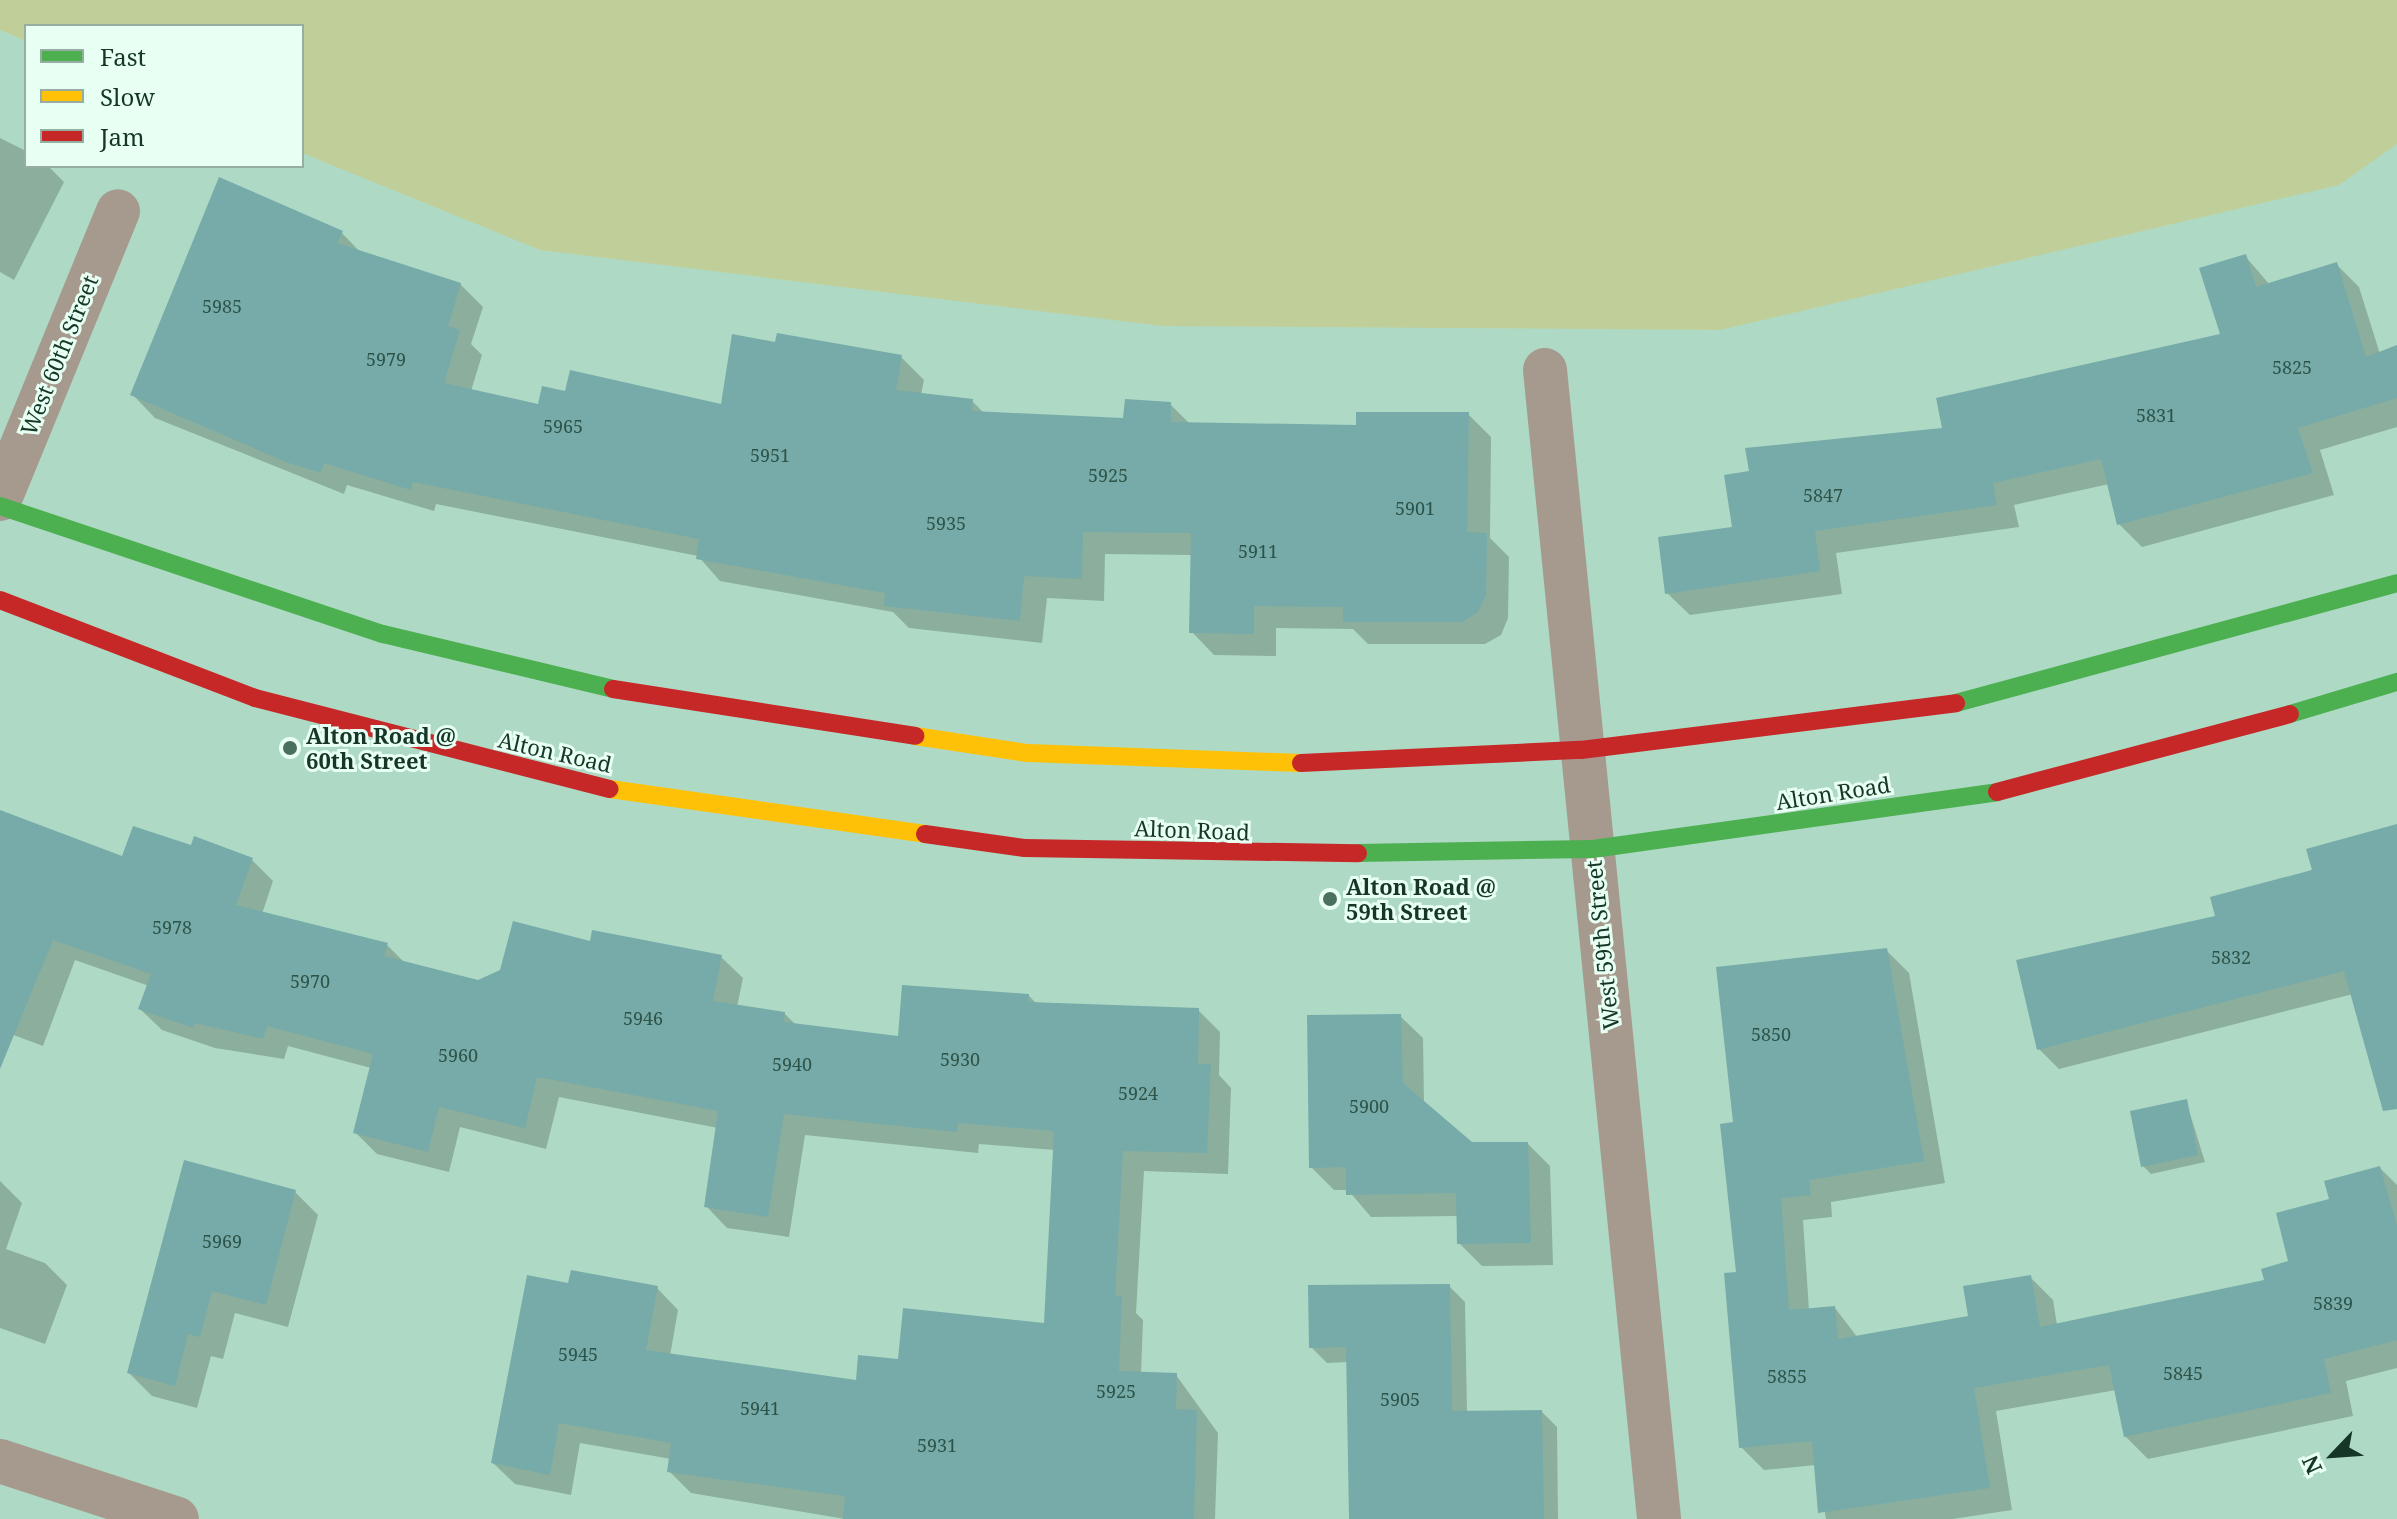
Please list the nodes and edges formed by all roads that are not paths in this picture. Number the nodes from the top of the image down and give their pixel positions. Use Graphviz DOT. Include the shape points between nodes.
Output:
graph roads {
  1 [pos="118,211"];
  2 [pos="1545,370"];
  3 [pos="0,499"];
  4 [pos="0,506"];
  5 [pos="2397,583"];
  6 [pos="0,600"];
  7 [pos="2397,682"];
  8 [pos="1581,750"];
  9 [pos="1593,849"];
  10 [pos="0,1461"];
  11 [pos="177,1519"];
  12 [pos="1659,1519"];
  1 -- 3 [label="street, West 60th Street"];
  2 -- 8 [label="street, West 59th Street"];
  4 -- 8 [label="main road" via="413,642 646,697 856,732 1028,753 1239,762 1369,764"];
  5 -- 8 [label="main road" via="1974,700"];
  6 -- 9 [label="main road, Alton Road" via="255,698 621,792 1024,848 1358,857"];
  7 -- 9 [label="main road, Alton Road" via="2175,749 2007,790"];
  8 -- 9 [label="street, West 59th Street"];
  9 -- 12 [label="street, West 59th Street"];
  10 -- 11 [label="street"];
}
